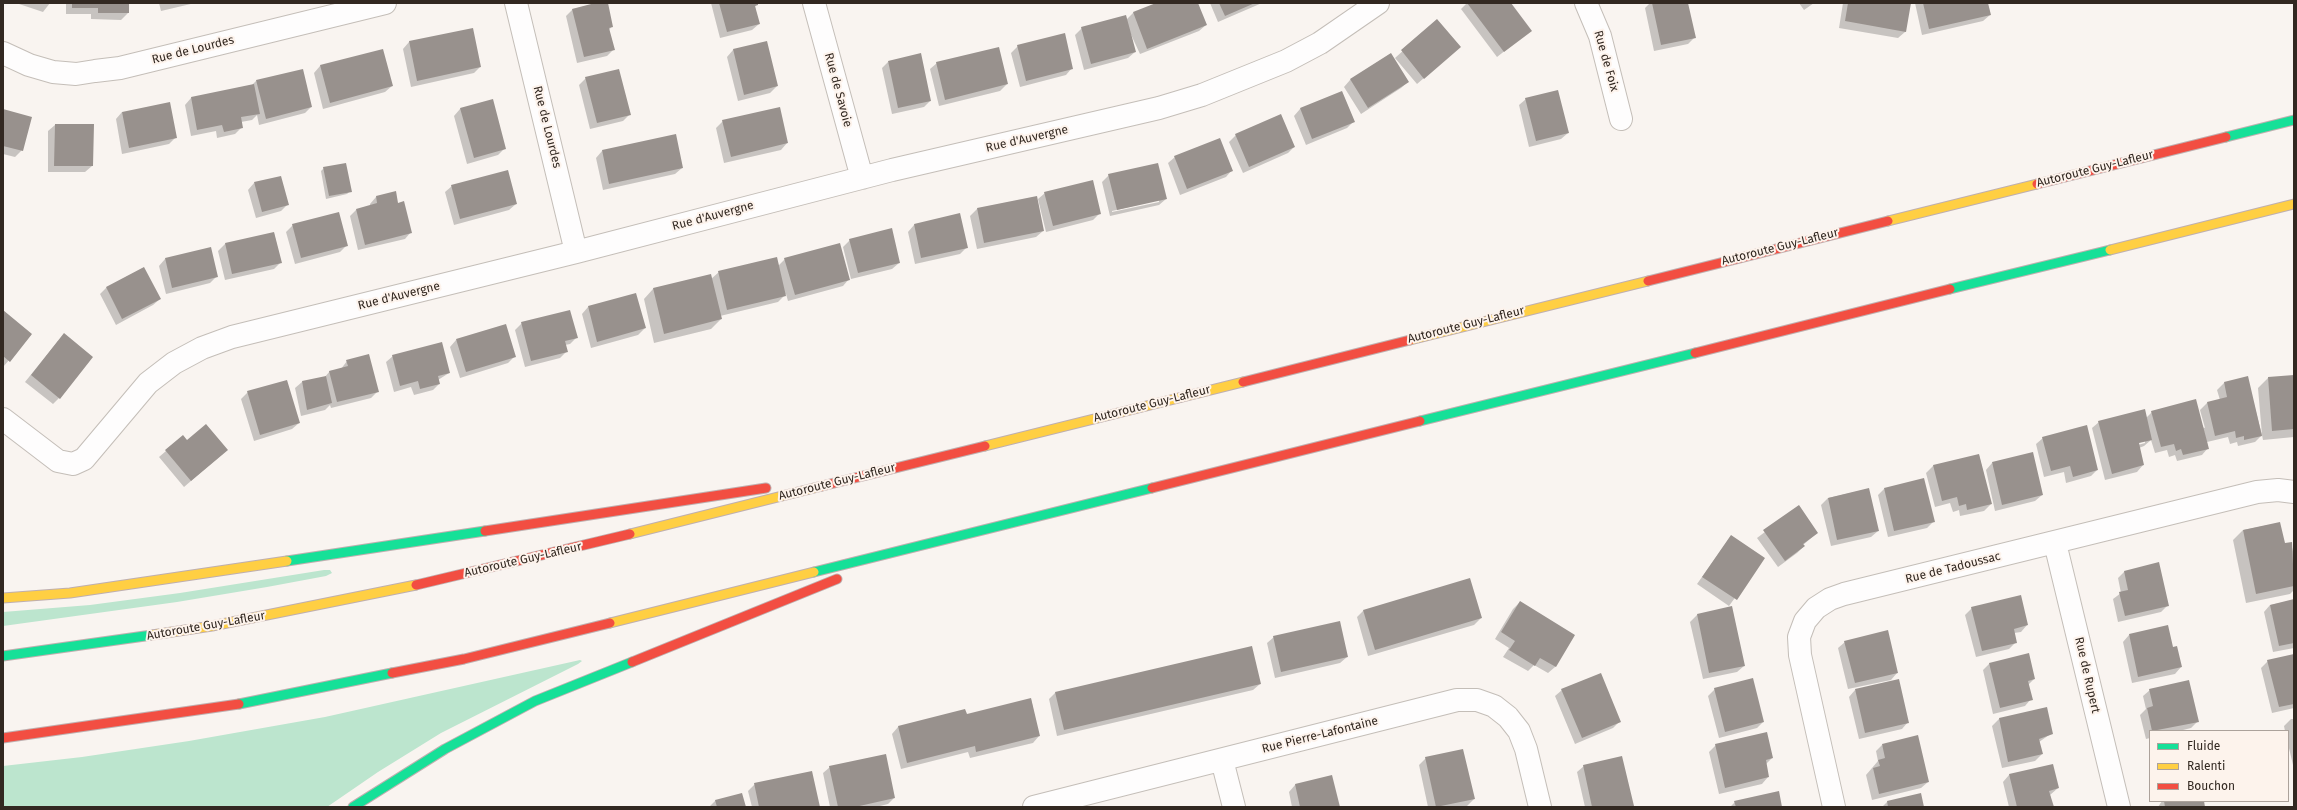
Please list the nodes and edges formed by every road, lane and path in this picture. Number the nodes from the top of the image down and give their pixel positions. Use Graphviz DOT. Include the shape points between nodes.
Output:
graph roads {
  1 [pos="385,3"];
  2 [pos="516,3"];
  3 [pos="814,3"];
  4 [pos="1378,3"];
  5 [pos="1586,3"];
  6 [pos="3,53"];
  7 [pos="1621,119"];
  8 [pos="2294,120"];
  9 [pos="862,178"];
  10 [pos="2294,204"];
  11 [pos="576,252"];
  12 [pos="3,419"];
  13 [pos="897,468"];
  14 [pos="2294,492"];
  15 [pos="2056,543"];
  16 [pos="914,548"];
  17 [pos="3,598"];
  18 [pos="3,656"];
  19 [pos="3,738"];
  20 [pos="1222,760"];
  21 [pos="353,807"];
  22 [pos="1034,807"];
  23 [pos="1234,807"];
  24 [pos="1540,807"];
  25 [pos="1834,807"];
  26 [pos="2118,807"];
  1 -- 6 [label="street, Rue de Lourdes" via="95,72 54,72 29,65"];
  2 -- 11 [label="street, Rue de Lourdes"];
  3 -- 9 [label="street, Rue de Savoie"];
  4 -- 9 [label="street, Rue d'Auvergne" via="1320,43 1286,61 1202,95 1159,108"];
  5 -- 7 [label="street, Rue de Foix" via="1600,36"];
  8 -- 13 [label="highway, Autoroute Guy-Lafleur"];
  9 -- 11 [label="street, Rue d'Auvergne"];
  10 -- 16 [label="highway"];
  11 -- 12 [label="street, Rue d'Auvergne" via="232,337 202,348 174,363 148,383 84,459 73,464 58,462"];
  13 -- 17 [label="highway" via="138,584"];
  13 -- 18 [label="highway, Autoroute Guy-Lafleur" via="615,538 355,598 205,627"];
  14 -- 15 [label="street, Rue de Tadoussac" via="2257,492"];
  15 -- 25 [label="street, Rue de Tadoussac" via="1844,594 1816,608 1805,621 1799,637 1800,655"];
  15 -- 26 [label="street, Rue de Rupert"];
  16 -- 19 [label="highway" via="420,668 249,702"];
  16 -- 21 [label="highway" via="540,698 445,749"];
  20 -- 22 [label="street, Rue Pierre-Lafontaine"];
  20 -- 23 [label="street"];
  20 -- 24 [label="street, Rue Pierre-Lafontaine" via="1457,700 1477,700 1494,706 1508,717 1519,731"];
}
